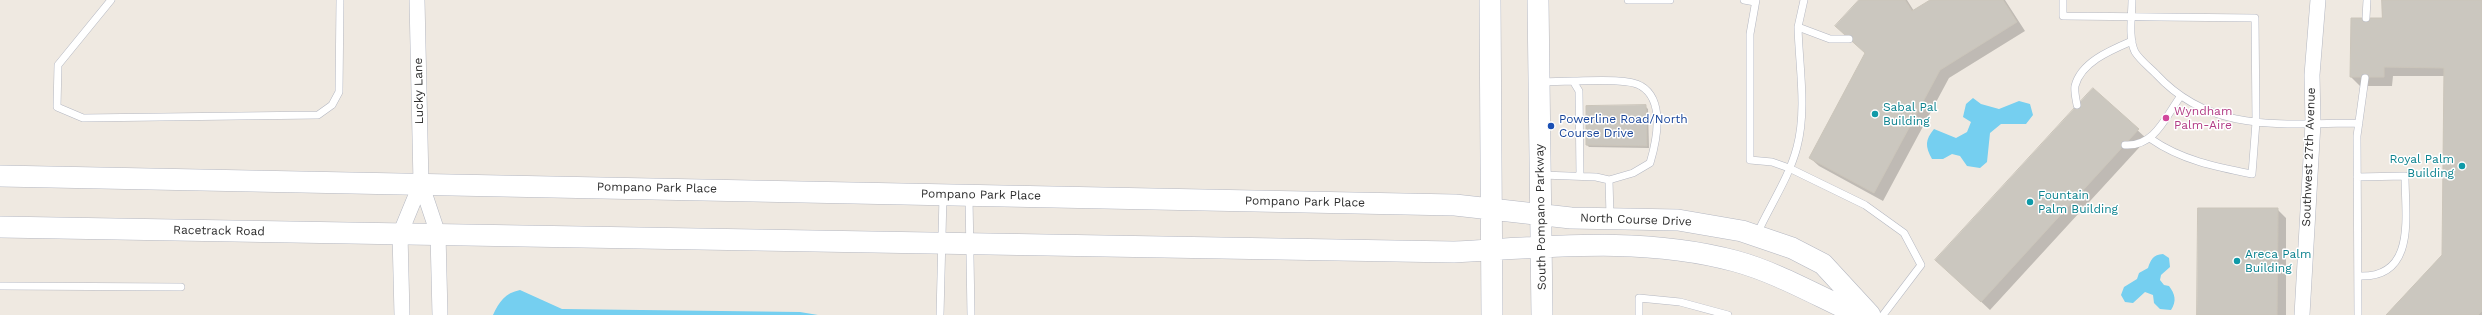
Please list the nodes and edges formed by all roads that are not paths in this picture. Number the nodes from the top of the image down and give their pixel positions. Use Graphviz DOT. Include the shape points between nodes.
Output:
graph roads {
  1 [pos="111,0"];
  2 [pos="340,0"];
  3 [pos="417,0"];
  4 [pos="1490,0"];
  5 [pos="1538,0"];
  6 [pos="1628,0"];
  7 [pos="1670,0"];
  8 [pos="1744,0"];
  9 [pos="1804,0"];
  10 [pos="2063,0"];
  11 [pos="2132,0"];
  12 [pos="2318,0"];
  13 [pos="2367,0"];
  14 [pos="1755,1"];
  15 [pos="2132,17"];
  16 [pos="2366,18"];
  17 [pos="1798,27"];
  18 [pos="1849,38"];
  19 [pos="2132,41"];
  20 [pos="2365,78"];
  21 [pos="1573,81"];
  22 [pos="1539,82"];
  23 [pos="2180,96"];
  24 [pos="2077,105"];
  25 [pos="2256,122"];
  26 [pos="2359,122"];
  27 [pos="2313,123"];
  28 [pos="2151,139"];
  29 [pos="2125,145"];
  30 [pos="1789,168"];
  31 [pos="1540,175"];
  32 [pos="0,176"];
  33 [pos="1580,176"];
  34 [pos="2357,177"];
  35 [pos="1609,180"];
  36 [pos="421,183"];
  37 [pos="943,194"];
  38 [pos="969,194"];
  39 [pos="1492,208"];
  40 [pos="1541,214"];
  41 [pos="1610,218"];
  42 [pos="0,227"];
  43 [pos="400,234"];
  44 [pos="438,234"];
  45 [pos="1757,235"];
  46 [pos="943,244"];
  47 [pos="971,245"];
  48 [pos="1541,248"];
  49 [pos="1492,250"];
  50 [pos="2358,276"];
  51 [pos="0,286"];
  52 [pos="180,287"];
  53 [pos="402,315"];
  54 [pos="440,315"];
  55 [pos="940,315"];
  56 [pos="970,315"];
  57 [pos="1492,315"];
  58 [pos="1542,315"];
  59 [pos="1639,315"];
  60 [pos="1728,315"];
  61 [pos="1860,315"];
  62 [pos="1870,315"];
  63 [pos="1883,315"];
  64 [pos="2302,315"];
  65 [pos="2358,315"];
  1 -- 2 [label="lane" via="58,65 57,108 83,118 318,115 332,105 339,92"];
  3 -- 36 [label="street, Lucky Lane"];
  4 -- 39 [label="street"];
  5 -- 22 [label="street, South Pompano Parkway"];
  6 -- 7 [label="lane"];
  8 -- 14 [label="lane"];
  9 -- 17 [label="lane"];
  10 -- 15 [label="lane" via="2063,16"];
  11 -- 15 [label="lane"];
  12 -- 27 [label="street, Southwest 27th Avenue" via="2312,75"];
  13 -- 16 [label="lane"];
  14 -- 30 [label="lane" via="1750,34 1750,160 1772,162"];
  15 -- 19 [label="lane"];
  15 -- 25 [label="lane" via="2255,18"];
  17 -- 18 [label="lane" via="1830,39"];
  17 -- 30 [label="lane" via="1801,117 1797,147"];
  19 -- 23 [label="lane" via="2135,52 2169,89"];
  19 -- 24 [label="lane" via="2112,49 2081,73 2075,87"];
  20 -- 26 [label="lane"];
  21 -- 22 [label="lane"];
  21 -- 33 [label="lane" via="1579,90"];
  21 -- 35 [label="lane" via="1614,81 1640,85 1652,95 1657,142 1650,163 1633,173"];
  22 -- 31 [label="street, South Pompano Parkway"];
  23 -- 25 [label="lane" via="2211,113"];
  23 -- 28 [label="lane"];
  25 -- 27 [label="lane"];
  25 -- 28 [label="lane" via="2252,174 2210,166 2166,150"];
  26 -- 27 [label="lane"];
  26 -- 34 [label="lane"];
  27 -- 64 [label="street, Southwest 27th Avenue"];
  28 -- 29 [label="lane" via="2134,146"];
  30 -- 45 [label="lane"];
  30 -- 63 [label="lane" via="1865,205 1904,233 1921,265"];
  31 -- 33 [label="lane"];
  31 -- 40 [label="street, South Pompano Parkway"];
  32 -- 36 [label="street"];
  33 -- 35 [label="lane"];
  34 -- 50 [label="lane"];
  34 -- 50 [label="lane" via="2405,176 2405,244 2399,259 2374,277"];
  35 -- 41 [label="lane"];
  36 -- 37 [label="street, Pompano Park Place"];
  36 -- 43 [label="street"];
  36 -- 44 [label="street"];
  37 -- 38 [label="street, Pompano Park Place"];
  37 -- 46 [label="lane"];
  38 -- 39 [label="street, Pompano Park Place" via="1455,205"];
  38 -- 47 [label="lane"];
  39 -- 40 [label="street, Pompano Park Place"];
  39 -- 49 [label="street"];
  40 -- 41 [label="street, North Course Drive" via="1571,218"];
  40 -- 48 [label="street, South Pompano Parkway"];
  41 -- 45 [label="street, North Course Drive" via="1678,220 1722,226"];
  42 -- 43 [label="street, Racetrack Road"];
  43 -- 44 [label="street, Racetrack Road"];
  43 -- 53 [label="street"];
  44 -- 46 [label="street"];
  44 -- 54 [label="street"];
  45 -- 62 [label="street, North Course Drive" via="1792,248 1823,264"];
  46 -- 47 [label="street"];
  46 -- 55 [label="lane" via="939,276"];
  47 -- 49 [label="street" via="1454,252"];
  47 -- 56 [label="lane"];
  48 -- 49 [label="street"];
  48 -- 58 [label="street, South Pompano Parkway"];
  48 -- 61 [label="street" via="1636,246 1677,249 1715,257 1775,275"];
  49 -- 57 [label="street"];
  50 -- 65 [label="lane"];
  51 -- 52 [label="lane"];
  59 -- 60 [label="lane" via="1639,298 1680,302"];
}
